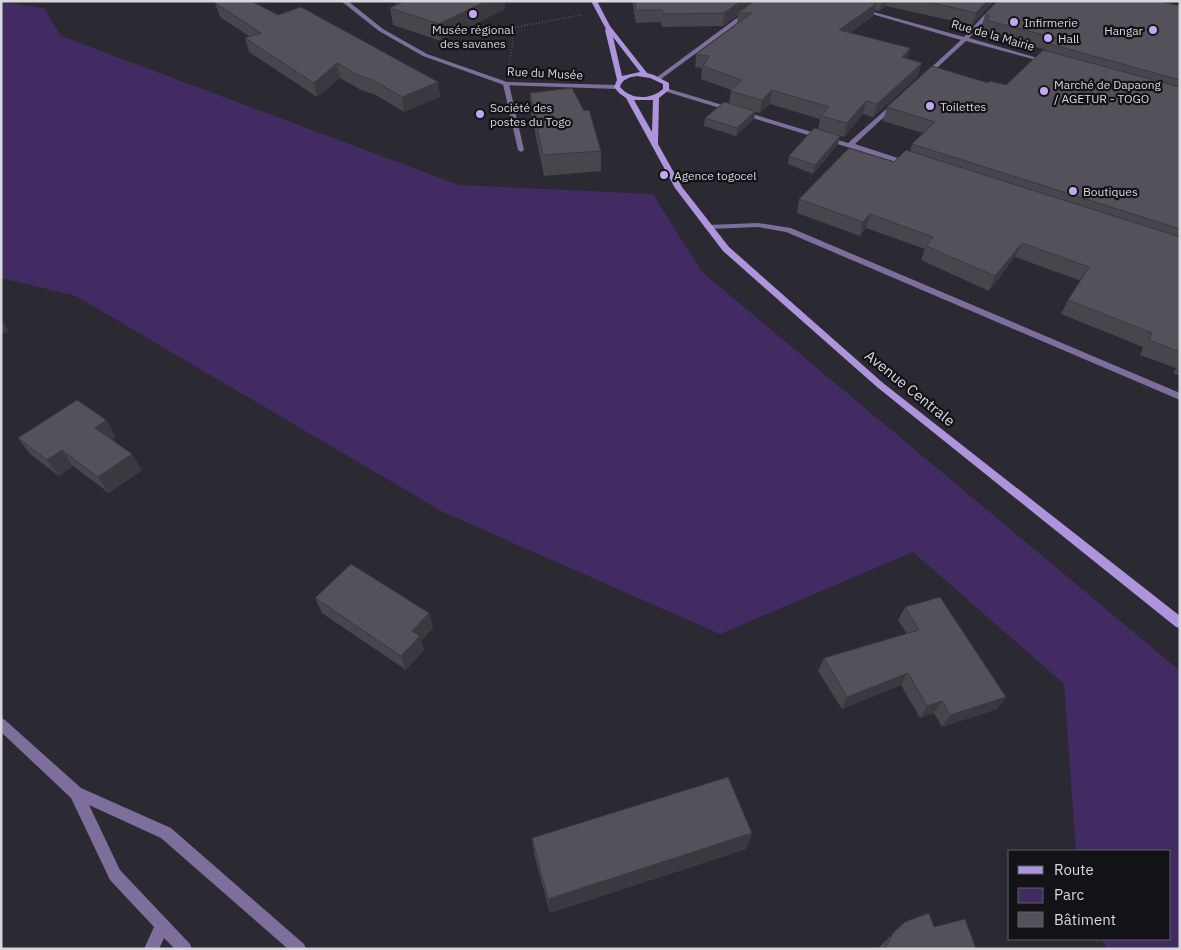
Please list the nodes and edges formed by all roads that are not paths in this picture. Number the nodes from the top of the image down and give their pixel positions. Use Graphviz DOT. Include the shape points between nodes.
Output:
graph roads {
  1 [pos="344,1"];
  2 [pos="594,1"];
  3 [pos="764,1"];
  4 [pos="1000,1"];
  5 [pos="856,9"];
  6 [pos="607,26"];
  7 [pos="965,39"];
  8 [pos="1049,63"];
  9 [pos="644,74"];
  10 [pos="659,78"];
  11 [pos="922,78"];
  12 [pos="620,80"];
  13 [pos="506,84"];
  14 [pos="616,87"];
  15 [pos="666,90"];
  16 [pos="629,97"];
  17 [pos="656,97"];
  18 [pos="901,98"];
  19 [pos="655,144"];
  20 [pos="851,144"];
  21 [pos="521,150"];
  22 [pos="917,166"];
  23 [pos="708,227"];
  24 [pos="1180,397"];
  25 [pos="1180,623"];
  26 [pos="1,724"];
  27 [pos="76,793"];
  28 [pos="162,927"];
  29 [pos="151,949"];
  30 [pos="185,949"];
  31 [pos="300,949"];
  1 -- 13 [label="street, Rue du Musée" via="381,30 425,55"];
  2 -- 6 [label="main road"];
  3 -- 10 [label="street"];
  4 -- 7 [label="street"];
  5 -- 7 [label="street, Rue de la Mairie"];
  6 -- 9 [label="main road"];
  6 -- 12 [label="main road"];
  7 -- 8 [label="street, Rue de la Mairie"];
  7 -- 11 [label="street"];
  9 -- 10 [label="main road"];
  9 -- 12 [label="main road"];
  10 -- 15 [label="main road" via="666,84"];
  12 -- 14 [label="main road"];
  13 -- 14 [label="street, Rue du Musée"];
  13 -- 21 [label="street"];
  14 -- 16 [label="main road"];
  15 -- 17 [label="main road"];
  15 -- 20 [label="street"];
  16 -- 17 [label="main road"];
  16 -- 19 [label="main road, Avenue Centrale"];
  17 -- 19 [label="main road, Avenue Centrale"];
  18 -- 20 [label="street"];
  19 -- 23 [label="main road, Avenue Centrale" via="679,188"];
  20 -- 22 [label="street"];
  23 -- 24 [label="street" via="758,225 788,230"];
  23 -- 25 [label="main road, Avenue Centrale" via="745,267 880,385"];
  26 -- 27 [label="street"];
  27 -- 28 [label="street" via="115,875"];
  27 -- 31 [label="street" via="166,833"];
  28 -- 29 [label="street"];
  28 -- 30 [label="street"];
}
